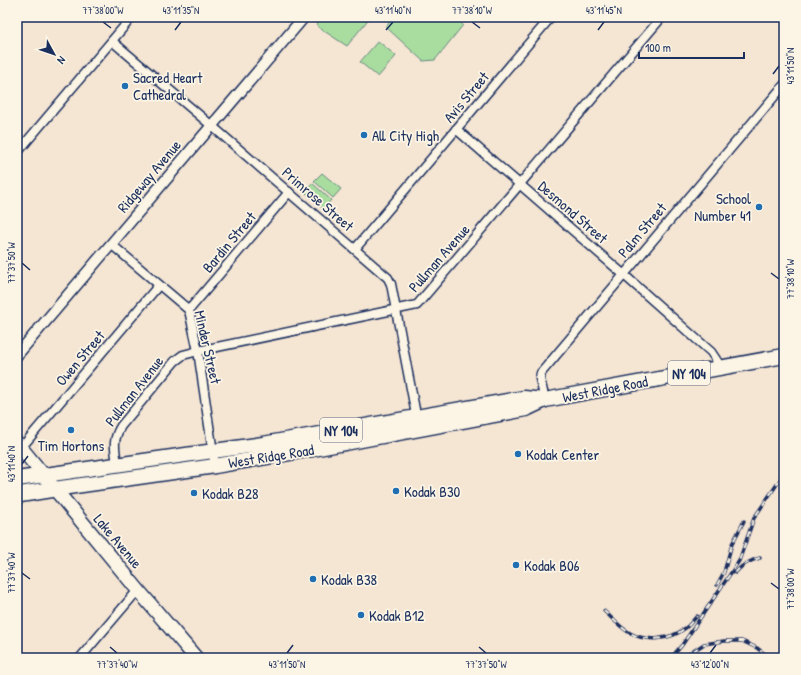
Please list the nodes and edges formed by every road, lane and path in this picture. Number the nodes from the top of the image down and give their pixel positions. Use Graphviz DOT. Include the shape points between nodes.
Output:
graph roads {
  1 [pos="132,17"];
  2 [pos="304,17"];
  3 [pos="551,17"];
  4 [pos="662,17"];
  5 [pos="112,41"];
  6 [pos="784,85"];
  7 [pos="212,126"];
  8 [pos="456,130"];
  9 [pos="17,153"];
  10 [pos="520,184"];
  11 [pos="289,192"];
  12 [pos="111,244"];
  13 [pos="355,249"];
  14 [pos="623,274"];
  15 [pos="160,285"];
  16 [pos="395,309"];
  17 [pos="189,310"];
  18 [pos="198,351"];
  19 [pos="17,355"];
  20 [pos="784,356"];
  21 [pos="721,367"];
  22 [pos="545,400"];
  23 [pos="417,423"];
  24 [pos="19,446"];
  25 [pos="213,451"];
  26 [pos="117,464"];
  27 [pos="215,466"];
  28 [pos="43,475"];
  29 [pos="17,479"];
  30 [pos="54,489"];
  31 [pos="17,495"];
  32 [pos="138,590"];
  33 [pos="17,655"];
  34 [pos="22,658"];
  35 [pos="80,658"];
  36 [pos="196,658"];
  1 -- 5 [label="street"];
  2 -- 7 [label="street, Ridgeway Avenue"];
  3 -- 8 [label="street, Avis Street"];
  4 -- 10 [label="street, Pullman Avenue"];
  5 -- 7 [label="street, Primrose Street"];
  5 -- 9 [label="street"];
  6 -- 14 [label="street, Palm Street"];
  7 -- 11 [label="street, Primrose Street"];
  7 -- 12 [label="street, Ridgeway Avenue"];
  8 -- 10 [label="street, Desmond Street"];
  8 -- 13 [label="street, Avis Street"];
  10 -- 14 [label="street, Desmond Street"];
  10 -- 16 [label="street, Pullman Avenue" via="417,305"];
  11 -- 13 [label="street, Primrose Street"];
  11 -- 17 [label="street, Bardin Street"];
  12 -- 15 [label="street, Minder Street"];
  12 -- 19 [label="street, Ridgeway Avenue"];
  13 -- 16 [label="street, Primrose Street" via="388,278"];
  14 -- 21 [label="street, Desmond Street" via="711,352"];
  14 -- 22 [label="street, Palm Street" via="541,373"];
  15 -- 17 [label="street, Minder Street"];
  15 -- 24 [label="street, Owen Street" via="61,402"];
  16 -- 18 [label="street, Pullman Avenue"];
  16 -- 23 [label="street, Primrose Street"];
  17 -- 18 [label="street, Minder Street"];
  18 -- 25 [label="street, Minder Street"];
  18 -- 26 [label="street, Pullman Avenue" via="183,355 175,361 121,426 115,435"];
  20 -- 21 [label="highway, West Ridge Road / NY 104"];
  21 -- 22 [label="highway, West Ridge Road / NY 104"];
  22 -- 23 [label="highway, West Ridge Road / NY 104" via="526,409"];
  23 -- 25 [label="highway, West Ridge Road / NY 104"];
  23 -- 27 [label="highway, West Ridge Road / NY 104" via="313,449"];
  24 -- 28 [label="main road, Lake Avenue"];
  25 -- 26 [label="highway, West Ridge Road / NY 104"];
  25 -- 27 [label="street, Minder Street"];
  26 -- 28 [label="highway, West Ridge Road / NY 104"];
  27 -- 30 [label="highway, West Ridge Road / NY 104"];
  28 -- 29 [label="highway, West Ridge Road / NY 104"];
  28 -- 30 [label="main road, Lake Avenue"];
  30 -- 31 [label="highway, West Ridge Road / NY 104"];
  30 -- 32 [label="main road, Lake Avenue"];
  32 -- 35 [label="street"];
  32 -- 36 [label="main road, Lake Avenue"];
  33 -- 34 [label="street"];
}
